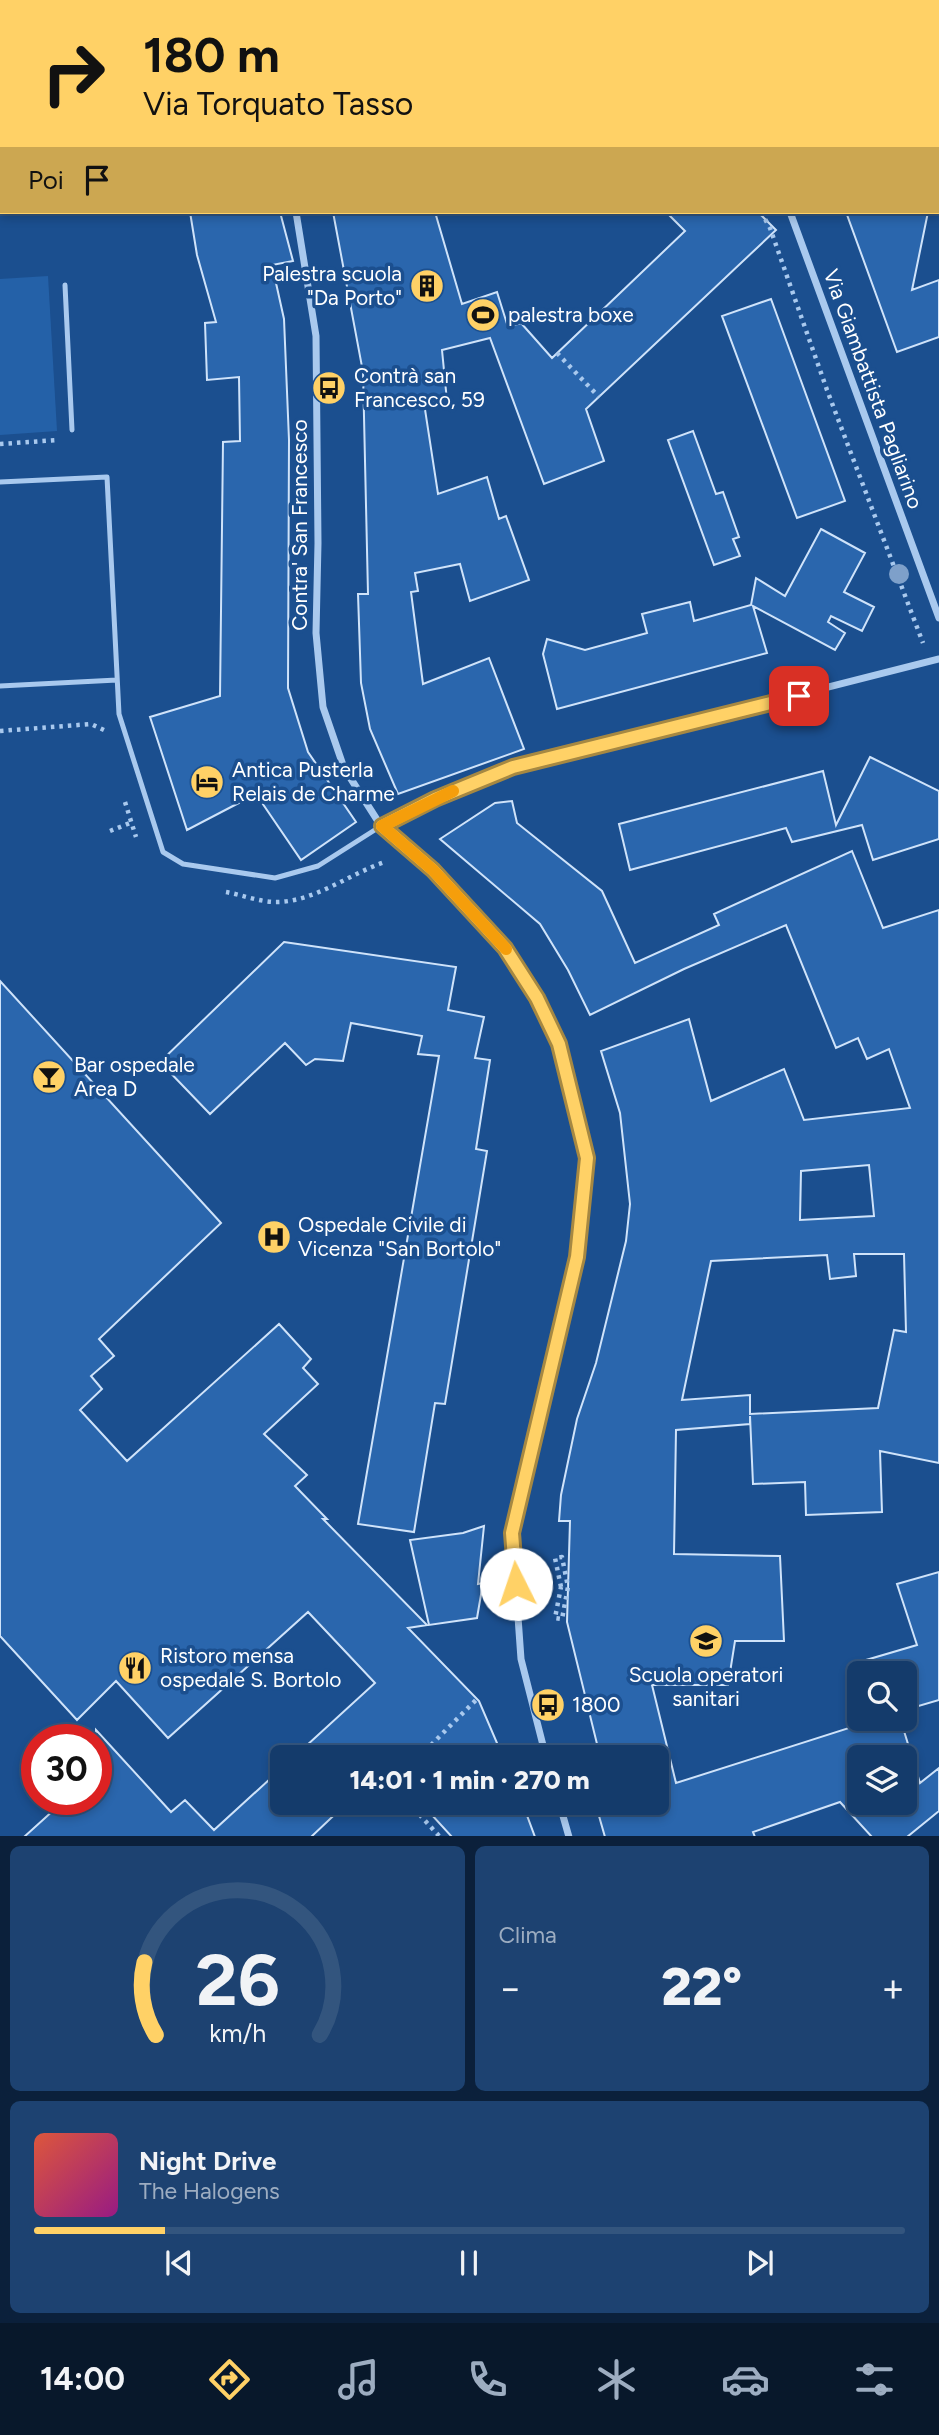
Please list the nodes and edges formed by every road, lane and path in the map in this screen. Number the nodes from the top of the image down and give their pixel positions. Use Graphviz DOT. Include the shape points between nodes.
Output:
graph roads {
  1 [pos="296,214"];
  2 [pos="762,214"];
  3 [pos="791,214"];
  4 [pos="65,285"];
  5 [pos="557,354"];
  6 [pos="599,397"];
  7 [pos="72,430"];
  8 [pos="0,444"];
  9 [pos="0,482"];
  10 [pos="908,604"];
  11 [pos="939,618"];
  12 [pos="939,659"];
  13 [pos="117,680"];
  14 [pos="0,686"];
  15 [pos="0,731"];
  16 [pos="109,741"];
  17 [pos="124,799"];
  18 [pos="130,823"];
  19 [pos="382,826"];
  20 [pos="110,831"];
  21 [pos="139,843"];
  22 [pos="385,862"];
  23 [pos="214,889"];
  24 [pos="561,1587"];
  25 [pos="568,1587"];
  26 [pos="478,1698"];
  27 [pos="431,1745"];
  28 [pos="543,1745"];
  29 [pos="420,1815"];
  30 [pos="563,1815"];
  31 [pos="440,1836"];
  32 [pos="569,1836"];
  1 -- 19 [label="street, Contra' San Francesco" via="316,336 316,633 323,707 344,768"];
  2 -- 10 [label="path"];
  3 -- 11 [label="street, Via Giambattista Pagliarino"];
  4 -- 7 [label="lane"];
  5 -- 6 [label="path"];
  7 -- 8 [label="path" via="72,439"];
  9 -- 13 [label="lane" via="107,477"];
  12 -- 19 [label="street" via="513,767"];
  13 -- 14 [label="lane"];
  13 -- 19 [label="lane" via="119,714 153,828 163,852 183,864 275,878 296,874"];
  15 -- 16 [label="path" via="91,724 100,726"];
  17 -- 18 [label="path"];
  18 -- 20 [label="path"];
  18 -- 21 [label="path"];
  19 -- 28 [label="street, Contra' San Francesco" via="433,870 505,948 537,998 559,1044 587,1158 577,1257 512,1533 521,1659"];
  22 -- 23 [label="path" via="293,900 275,902"];
  24 -- 25 [label="path"];
  24 -- 25 [label="path" via="555,1559 562,1557"];
  24 -- 25 [label="path" via="555,1618 562,1619"];
  26 -- 27 [label="path"];
  29 -- 31 [label="path"];
  30 -- 32 [label="street"];
}
